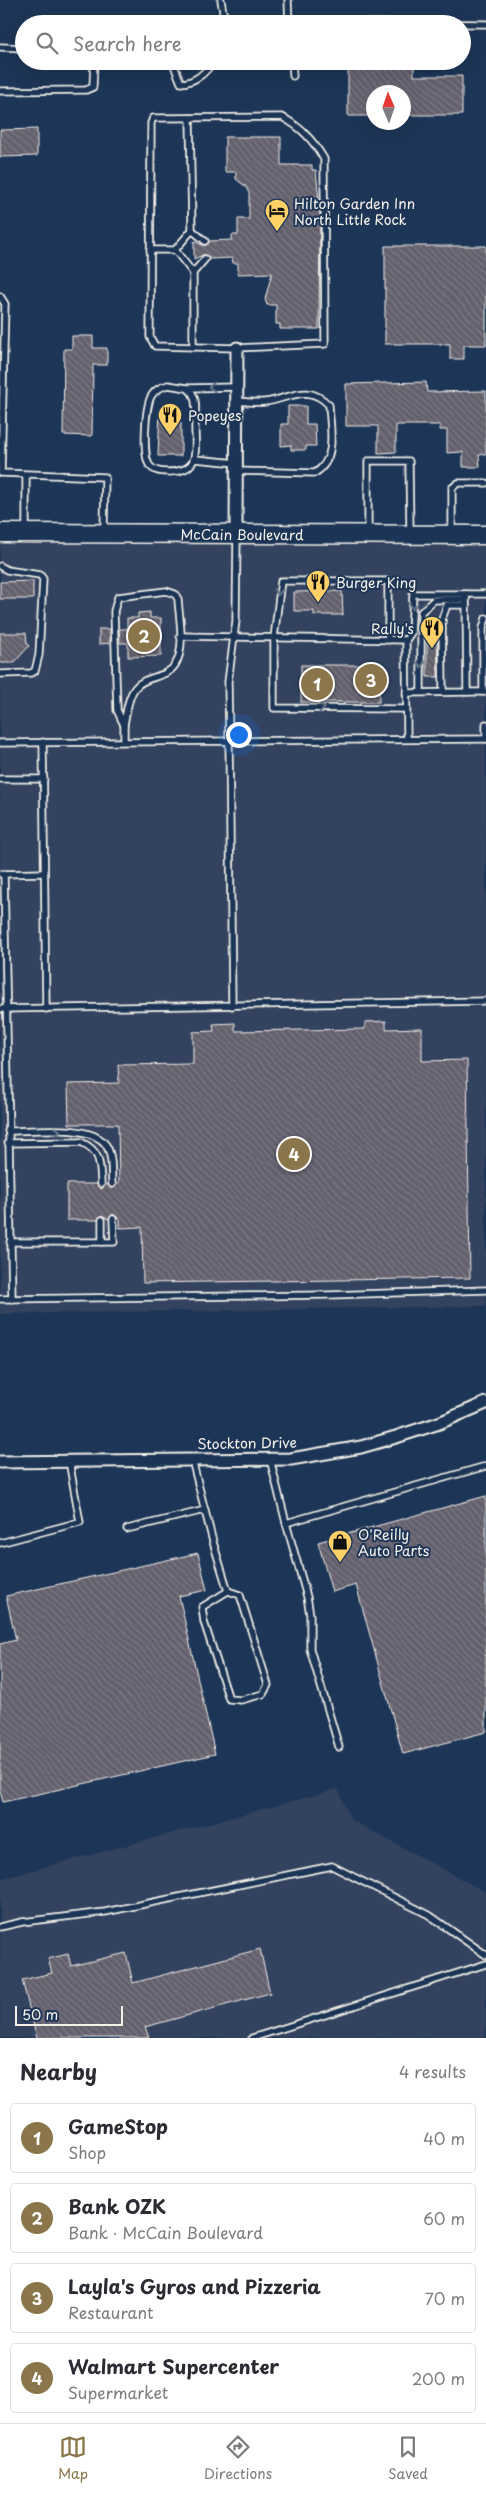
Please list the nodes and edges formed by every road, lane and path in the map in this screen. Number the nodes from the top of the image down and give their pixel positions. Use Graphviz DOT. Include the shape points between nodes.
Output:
graph roads {
  1 [pos="221,0"];
  2 [pos="288,0"];
  3 [pos="224,15"];
  4 [pos="289,15"];
  5 [pos="471,24"];
  6 [pos="486,24"];
  7 [pos="0,47"];
  8 [pos="15,48"];
  9 [pos="94,70"];
  10 [pos="176,70"];
  11 [pos="207,70"];
  12 [pos="293,70"];
  13 [pos="293,76"];
  14 [pos="0,91"];
  15 [pos="190,118"];
  16 [pos="192,230"];
  17 [pos="205,241"];
  18 [pos="150,250"];
  19 [pos="175,250"];
  20 [pos="205,259"];
  21 [pos="193,273"];
  22 [pos="0,296"];
  23 [pos="193,347"];
  24 [pos="237,348"];
  25 [pos="237,387"];
  26 [pos="187,388"];
  27 [pos="237,401"];
  28 [pos="195,459"];
  29 [pos="237,467"];
  30 [pos="1,473"];
  31 [pos="26,475"];
  32 [pos="486,483"];
  33 [pos="0,533"];
  34 [pos="26,533"];
  35 [pos="104,533"];
  36 [pos="236,533"];
  37 [pos="368,534"];
  38 [pos="410,534"];
  39 [pos="452,535"];
  40 [pos="486,535"];
  41 [pos="0,566"];
  42 [pos="486,594"];
  43 [pos="466,599"];
  44 [pos="486,618"];
  45 [pos="180,636"];
  46 [pos="234,638"];
  47 [pos="274,638"];
  48 [pos="388,640"];
  49 [pos="406,640"];
  50 [pos="0,674"];
  51 [pos="406,692"];
  52 [pos="421,692"];
  53 [pos="443,692"];
  54 [pos="467,692"];
  55 [pos="484,692"];
  56 [pos="406,709"];
  57 [pos="486,724"];
  58 [pos="124,725"];
  59 [pos="407,739"];
  60 [pos="486,739"];
  61 [pos="124,741"];
  62 [pos="230,741"];
  63 [pos="43,742"];
  64 [pos="0,743"];
  65 [pos="44,778"];
  66 [pos="0,779"];
  67 [pos="44,873"];
  68 [pos="2,874"];
  69 [pos="2,975"];
  70 [pos="486,1002"];
  71 [pos="232,1006"];
  72 [pos="2,1009"];
  73 [pos="46,1009"];
  74 [pos="8,1131"];
  75 [pos="8,1143"];
  76 [pos="101,1184"];
  77 [pos="112,1184"];
  78 [pos="113,1219"];
  79 [pos="102,1220"];
  80 [pos="10,1242"];
  81 [pos="102,1242"];
  82 [pos="486,1290"];
  83 [pos="0,1299"];
  84 [pos="12,1299"];
  85 [pos="486,1403"];
  86 [pos="270,1459"];
  87 [pos="192,1460"];
  88 [pos="69,1461"];
  89 [pos="0,1462"];
  90 [pos="486,1466"];
  91 [pos="205,1510"];
  92 [pos="286,1522"];
  93 [pos="127,1529"];
  94 [pos="0,1543"];
  95 [pos="228,1591"];
  96 [pos="339,1747"];
  97 [pos="0,1927"];
  98 [pos="486,1955"];
  99 [pos="486,1964"];
  100 [pos="252,2038"];
  1 -- 3 [label="lane"];
  2 -- 4 [label="lane"];
  5 -- 6 [label="lane"];
  7 -- 8 [label="lane"];
  9 -- 14 [label="lane" via="94,87 86,90"];
  10 -- 11 [label="lane" via="181,83 191,82"];
  12 -- 13 [label="lane"];
  15 -- 16 [label="lane"];
  15 -- 18 [label="lane" via="153,118 151,123"];
  15 -- 24 [label="lane" via="282,117 314,142 324,159 325,344"];
  16 -- 17 [label="lane"];
  16 -- 19 [label="lane"];
  18 -- 19 [label="lane"];
  18 -- 23 [label="lane" via="150,337 155,346"];
  19 -- 21 [label="lane"];
  20 -- 21 [label="lane"];
  21 -- 23 [label="lane"];
  22 -- 30 [label="lane" via="5,304"];
  23 -- 24 [label="lane"];
  24 -- 25 [label="street"];
  25 -- 26 [label="lane, one-way"];
  25 -- 27 [label="street"];
  26 -- 28 [label="lane" via="195,397"];
  26 -- 28 [label="lane" via="168,385 152,394 147,414 146,459 154,470 166,472 187,469"];
  27 -- 29 [label="street"];
  27 -- 29 [label="lane" via="266,402 292,394 321,397 329,405 331,444 323,468 315,473"];
  28 -- 29 [label="lane"];
  29 -- 36 [label="street"];
  30 -- 31 [label="lane"];
  31 -- 34 [label="lane"];
  31 -- 35 [label="lane" via="104,477"];
  32 -- 39 [label="lane" via="458,483 452,488"];
  33 -- 34 [label="main road, McCain Boulevard"];
  34 -- 35 [label="main road, McCain Boulevard"];
  35 -- 36 [label="main road, McCain Boulevard"];
  36 -- 37 [label="main road, McCain Boulevard"];
  36 -- 46 [label="lane"];
  37 -- 38 [label="main road, McCain Boulevard"];
  37 -- 38 [label="lane" via="368,461 409,460"];
  38 -- 39 [label="main road, McCain Boulevard"];
  39 -- 40 [label="main road, McCain Boulevard"];
  41 -- 50 [label="lane" via="40,575 43,579 39,655 35,671"];
  42 -- 43 [label="lane"];
  43 -- 49 [label="lane, one-way" via="414,594 411,633"];
  43 -- 52 [label="lane, one-way" via="434,600 421,612"];
  43 -- 53 [label="lane" via="447,605 442,619"];
  43 -- 54 [label="lane"];
  44 -- 55 [label="lane" via="483,628"];
  45 -- 46 [label="lane"];
  45 -- 58 [label="lane" via="175,666 164,675 144,680 134,688"];
  45 -- 58 [label="lane" via="175,594 166,591 118,597 114,611 117,710"];
  46 -- 47 [label="lane"];
  46 -- 62 [label="lane" via="228,682"];
  47 -- 48 [label="lane"];
  48 -- 47 [label="lane, one-way" via="388,581 281,581"];
  47 -- 56 [label="lane, one-way" via="274,708"];
  48 -- 49 [label="lane"];
  49 -- 51 [label="lane"];
  51 -- 52 [label="lane"];
  51 -- 56 [label="lane"];
  52 -- 53 [label="lane"];
  53 -- 54 [label="lane"];
  54 -- 55 [label="lane"];
  56 -- 59 [label="lane"];
  57 -- 60 [label="lane"];
  58 -- 61 [label="lane"];
  59 -- 60 [label="lane"];
  59 -- 62 [label="lane"];
  61 -- 62 [label="lane"];
  61 -- 63 [label="lane"];
  62 -- 71 [label="lane"];
  63 -- 64 [label="lane"];
  63 -- 65 [label="lane"];
  65 -- 66 [label="lane"];
  65 -- 67 [label="lane"];
  67 -- 68 [label="lane"];
  67 -- 73 [label="lane"];
  68 -- 69 [label="lane"];
  69 -- 72 [label="lane"];
  70 -- 71 [label="lane"];
  71 -- 73 [label="lane"];
  72 -- 73 [label="lane"];
  72 -- 74 [label="lane"];
  74 -- 75 [label="lane"];
  74 -- 77 [label="lane, one-way" via="83,1131 94,1136 106,1145 111,1158"];
  75 -- 76 [label="lane" via="81,1142 90,1146 100,1160"];
  75 -- 80 [label="lane"];
  78 -- 81 [label="lane" via="114,1242"];
  79 -- 81 [label="lane"];
  80 -- 81 [label="lane"];
  80 -- 84 [label="lane"];
  82 -- 84 [label="lane"];
  83 -- 84 [label="lane"];
  85 -- 86 [label="street, Stockton Drive" via="439,1423 361,1447 321,1455"];
  86 -- 87 [label="street, Stockton Drive"];
  86 -- 92 [label="lane"];
  87 -- 88 [label="street, Stockton Drive"];
  87 -- 91 [label="lane"];
  88 -- 89 [label="street, Stockton Drive"];
  88 -- 94 [label="lane" via="80,1522"];
  90 -- 92 [label="lane"];
  91 -- 93 [label="lane"];
  91 -- 95 [label="lane"];
  92 -- 96 [label="lane" via="307,1597 310,1649"];
  95 -- 95 [label="lane" via="240,1595 268,1685 263,1694 241,1700 230,1700 202,1607"];
  97 -- 98 [label="lane" via="105,1912 332,1866 429,1915"];
  99 -- 100 [label="lane"];
}
